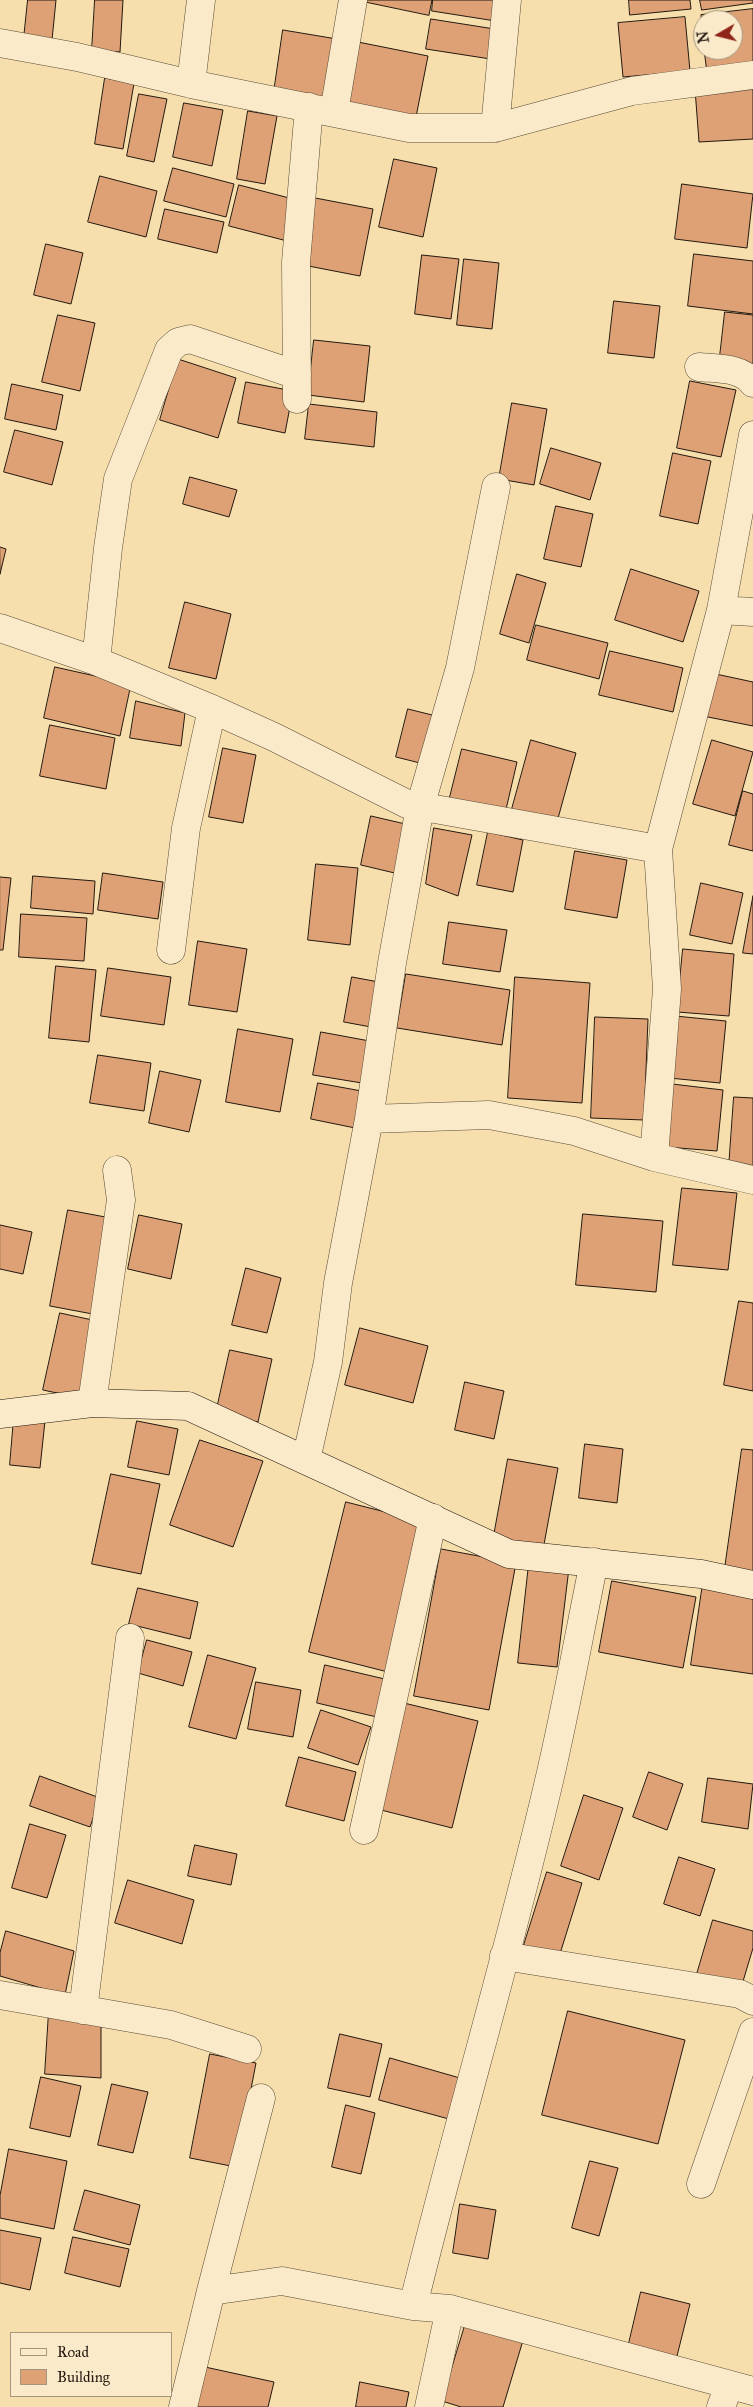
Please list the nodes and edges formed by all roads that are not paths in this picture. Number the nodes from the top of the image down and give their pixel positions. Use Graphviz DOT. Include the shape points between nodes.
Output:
graph roads {
  1 [pos="201,0"];
  2 [pos="353,0"];
  3 [pos="507,0"];
  4 [pos="0,43"];
  5 [pos="753,75"];
  6 [pos="191,84"];
  7 [pos="322,110"];
  8 [pos="495,128"];
  9 [pos="700,367"];
  10 [pos="753,382"];
  11 [pos="753,435"];
  12 [pos="496,487"];
  13 [pos="721,610"];
  14 [pos="753,612"];
  15 [pos="0,628"];
  16 [pos="96,661"];
  17 [pos="212,709"];
  18 [pos="420,807"];
  19 [pos="658,849"];
  20 [pos="171,950"];
  21 [pos="369,1119"];
  22 [pos="654,1157"];
  23 [pos="117,1170"];
  24 [pos="753,1180"];
  25 [pos="92,1403"];
  26 [pos="0,1414"];
  27 [pos="306,1460"];
  28 [pos="433,1518"];
  29 [pos="594,1562"];
  30 [pos="753,1585"];
  31 [pos="130,1638"];
  32 [pos="364,1830"];
  33 [pos="504,1956"];
  34 [pos="0,1995"];
  35 [pos="753,2000"];
  36 [pos="83,2010"];
  37 [pos="753,2032"];
  38 [pos="247,2049"];
  39 [pos="261,2098"];
  40 [pos="701,2184"];
  41 [pos="211,2291"];
  42 [pos="413,2306"];
  43 [pos="450,2309"];
  44 [pos="735,2394"];
  45 [pos="183,2407"];
  46 [pos="429,2407"];
  1 -- 6 [label="street"];
  2 -- 7 [label="street"];
  3 -- 8 [label="street"];
  4 -- 6 [label="street"];
  5 -- 8 [label="street" via="632,91"];
  6 -- 7 [label="street"];
  7 -- 8 [label="street" via="409,128"];
  7 -- 16 [label="street" via="296,262 297,387 190,339 178,342 169,350 118,479"];
  9 -- 10 [label="street" via="736,371"];
  11 -- 13 [label="street"];
  12 -- 18 [label="street" via="460,668"];
  13 -- 14 [label="street"];
  13 -- 19 [label="street"];
  15 -- 16 [label="street"];
  16 -- 17 [label="street"];
  17 -- 18 [label="street" via="407,804"];
  17 -- 20 [label="street" via="186,828"];
  18 -- 19 [label="street"];
  18 -- 21 [label="street"];
  19 -- 22 [label="street" via="667,989"];
  21 -- 22 [label="street" via="489,1115 574,1131"];
  21 -- 27 [label="street" via="338,1283 328,1362"];
  22 -- 24 [label="street"];
  23 -- 25 [label="street" via="121,1200"];
  25 -- 26 [label="street"];
  25 -- 27 [label="street" via="188,1406"];
  27 -- 28 [label="street"];
  28 -- 29 [label="street" via="509,1554"];
  28 -- 32 [label="street"];
  29 -- 30 [label="street" via="701,1574"];
  29 -- 33 [label="street" via="549,1780"];
  31 -- 36 [label="street"];
  33 -- 35 [label="street" via="740,1994"];
  33 -- 42 [label="street" via="445,2172"];
  34 -- 36 [label="street"];
  36 -- 38 [label="street" via="171,2025"];
  37 -- 40 [label="street"];
  39 -- 41 [label="street"];
  41 -- 42 [label="street" via="282,2281"];
  41 -- 45 [label="street"];
  42 -- 43 [label="street"];
  43 -- 44 [label="street"];
  43 -- 46 [label="street"];
}
